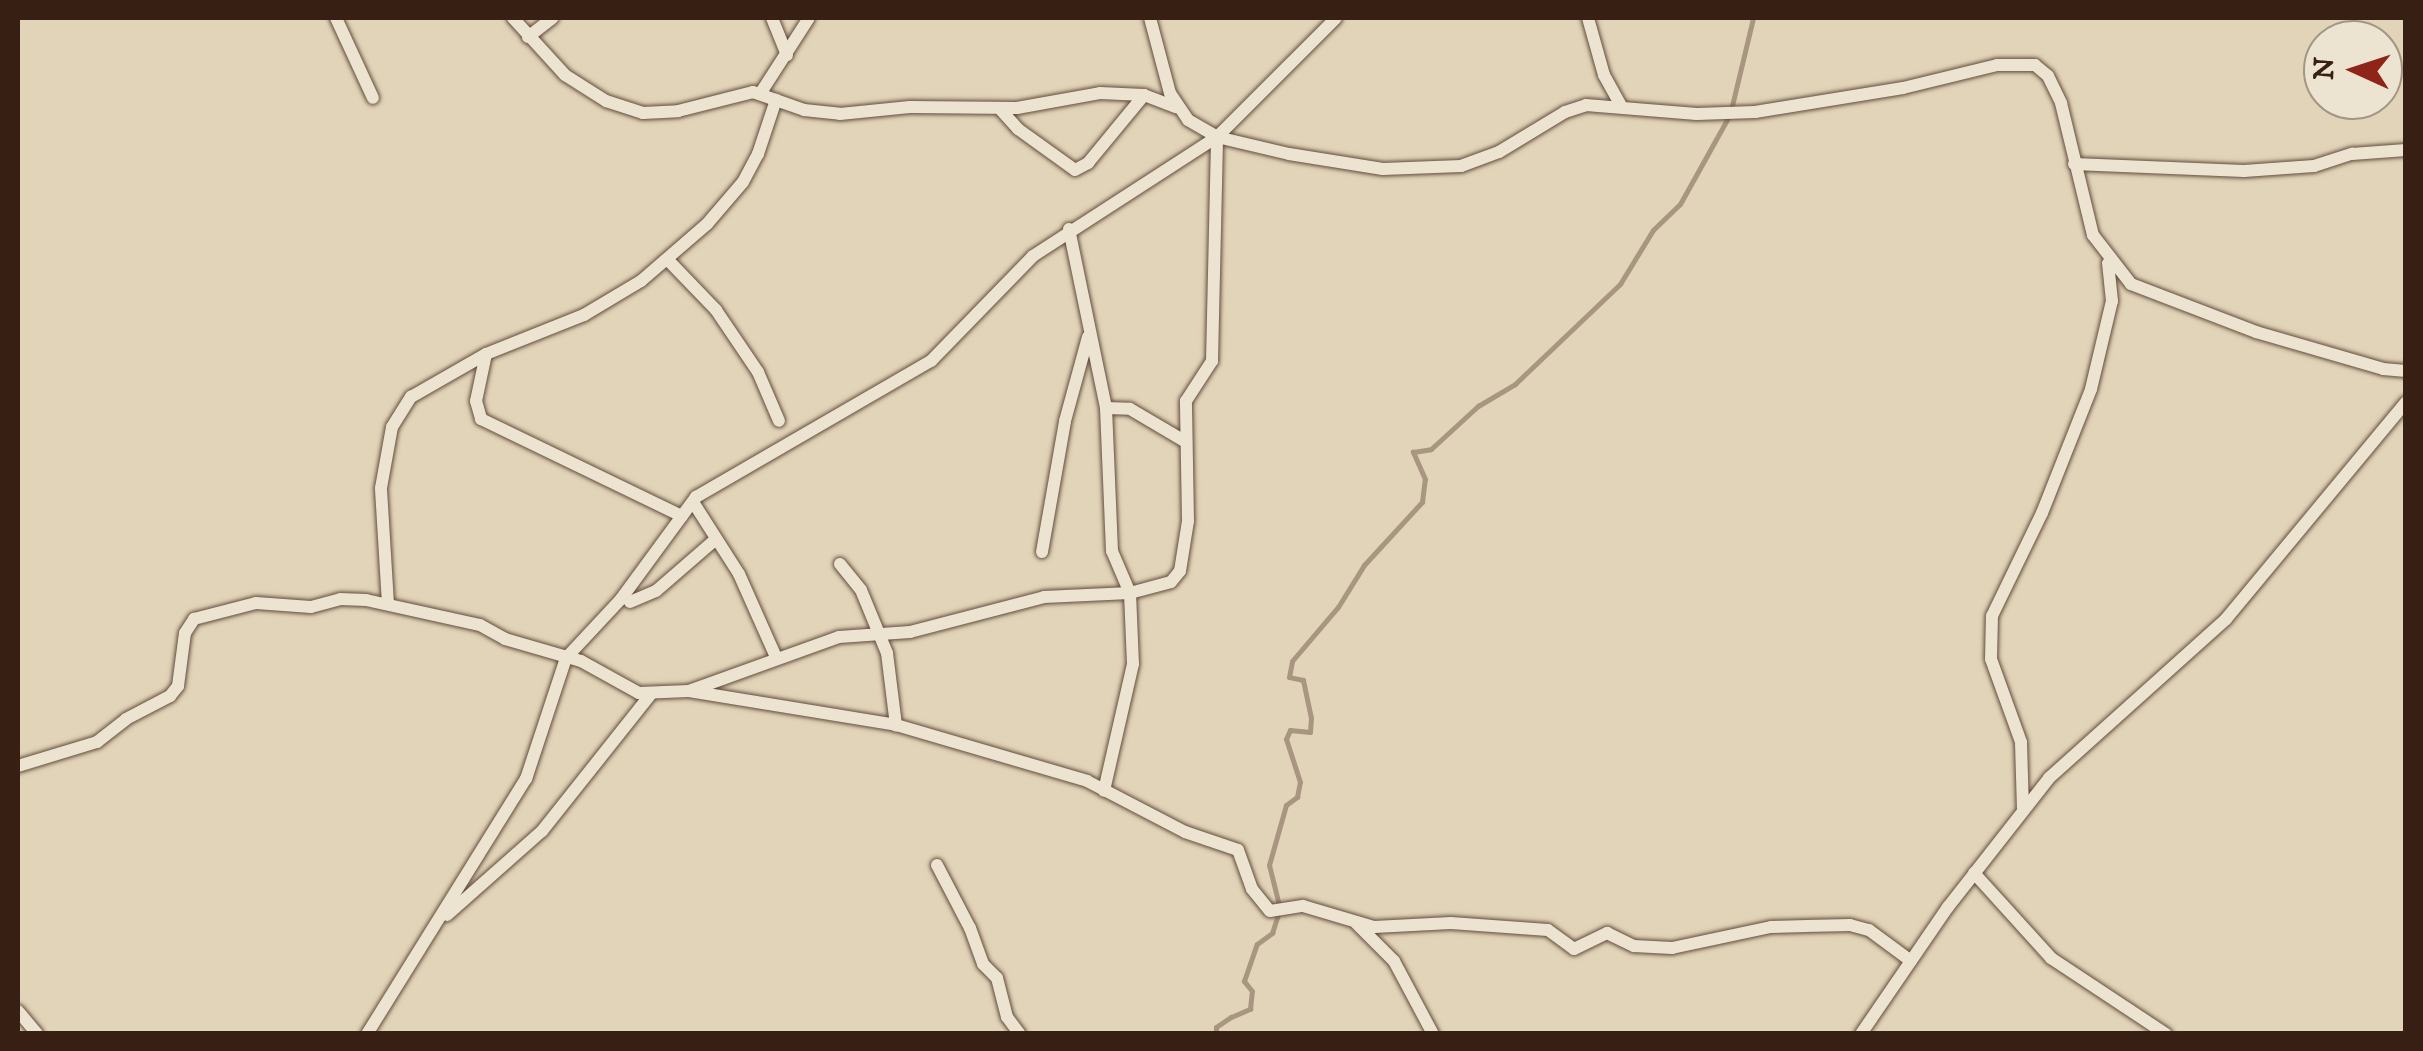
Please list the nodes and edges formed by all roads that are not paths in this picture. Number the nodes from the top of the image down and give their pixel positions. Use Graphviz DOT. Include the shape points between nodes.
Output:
graph roads {
  1 [pos="336,18"];
  2 [pos="513,18"];
  3 [pos="552,18"];
  4 [pos="772,18"];
  5 [pos="809,18"];
  6 [pos="1150,18"];
  7 [pos="1336,18"];
  8 [pos="1588,18"];
  9 [pos="528,37"];
  10 [pos="787,55"];
  11 [pos="760,94"];
  12 [pos="1144,95"];
  13 [pos="373,98"];
  14 [pos="776,100"];
  15 [pos="1176,107"];
  16 [pos="1622,107"];
  17 [pos="1000,109"];
  18 [pos="1218,137"];
  19 [pos="2406,150"];
  20 [pos="2074,164"];
  21 [pos="1069,230"];
  22 [pos="2103,252"];
  23 [pos="667,259"];
  24 [pos="1089,330"];
  25 [pos="486,354"];
  26 [pos="2406,371"];
  27 [pos="2406,402"];
  28 [pos="1106,408"];
  29 [pos="780,421"];
  30 [pos="1186,442"];
  31 [pos="692,502"];
  32 [pos="682,516"];
  33 [pos="716,539"];
  34 [pos="1042,552"];
  35 [pos="840,564"];
  36 [pos="1130,592"];
  37 [pos="630,602"];
  38 [pos="388,604"];
  39 [pos="878,632"];
  40 [pos="776,656"];
  41 [pos="566,658"];
  42 [pos="689,691"];
  43 [pos="650,694"];
  44 [pos="896,725"];
  45 [pos="18,766"];
  46 [pos="1104,792"];
  47 [pos="2023,810"];
  48 [pos="936,866"];
  49 [pos="1974,874"];
  50 [pos="1356,923"];
  51 [pos="438,924"];
  52 [pos="1911,961"];
  53 [pos="18,1011"];
  54 [pos="37,1034"];
  55 [pos="367,1034"];
  56 [pos="1020,1034"];
  57 [pos="1433,1034"];
  58 [pos="1861,1034"];
  59 [pos="2166,1034"];
  1 -- 13 [label="street"];
  2 -- 9 [label="street"];
  3 -- 9 [label="street"];
  4 -- 10 [label="street"];
  5 -- 10 [label="street"];
  6 -- 15 [label="street"];
  7 -- 18 [label="street"];
  8 -- 16 [label="street" via="1604,75"];
  9 -- 11 [label="street" via="565,75 624,109 658,114 738,93"];
  10 -- 11 [label="street"];
  11 -- 14 [label="street"];
  12 -- 15 [label="street"];
  12 -- 17 [label="street" via="1081,94"];
  12 -- 17 [label="street" via="1075,170"];
  14 -- 17 [label="street" via="840,114 910,106"];
  14 -- 23 [label="street" via="742,182"];
  15 -- 18 [label="street"];
  16 -- 18 [label="street" via="1586,105 1499,152 1418,171 1346,165"];
  16 -- 20 [label="street" via="1756,112 2021,62 2048,76"];
  18 -- 21 [label="street"];
  18 -- 30 [label="street" via="1212,361 1186,401"];
  19 -- 20 [label="street" via="2244,171"];
  20 -- 22 [label="street"];
  21 -- 24 [label="street"];
  21 -- 31 [label="street" via="1034,256 931,361"];
  22 -- 26 [label="street" via="2132,284 2165,300"];
  22 -- 47 [label="street" via="2112,301 2091,389 2042,514 1992,616 1991,659 2021,742"];
  23 -- 25 [label="street" via="613,300"];
  23 -- 29 [label="street" via="716,310 758,372"];
  24 -- 28 [label="street"];
  24 -- 34 [label="street"];
  25 -- 32 [label="street" via="476,401 481,419"];
  25 -- 38 [label="street" via="411,397 392,427 381,488"];
  27 -- 47 [label="street" via="2226,619 2070,756"];
  28 -- 30 [label="street" via="1130,409"];
  28 -- 36 [label="street" via="1112,552"];
  30 -- 36 [label="street" via="1188,522 1180,571 1171,582"];
  31 -- 32 [label="street"];
  31 -- 33 [label="street"];
  32 -- 41 [label="street" via="621,599"];
  33 -- 37 [label="street" via="656,591"];
  33 -- 40 [label="street"];
  35 -- 39 [label="street"];
  36 -- 39 [label="street" via="1044,597 934,627"];
  36 -- 46 [label="street" via="1133,664"];
  38 -- 41 [label="street" via="460,618"];
  38 -- 45 [label="street" via="256,603 194,619 170,696 97,742"];
  39 -- 40 [label="street"];
  39 -- 44 [label="street"];
  40 -- 42 [label="street"];
  41 -- 43 [label="street"];
  41 -- 51 [label="street" via="526,779"];
  42 -- 43 [label="street"];
  42 -- 44 [label="street"];
  43 -- 51 [label="street" via="542,831"];
  44 -- 46 [label="street" via="1057,771"];
  46 -- 50 [label="street" via="1238,850 1263,908 1302,906"];
  47 -- 49 [label="street"];
  48 -- 56 [label="street"];
  49 -- 52 [label="street"];
  49 -- 59 [label="street" via="2038,947"];
  50 -- 52 [label="street" via="1548,930 1574,949 1607,933 1634,946 1672,948 1770,927 1850,925 1869,930"];
  50 -- 57 [label="street" via="1394,961"];
  51 -- 55 [label="street"];
  52 -- 58 [label="street"];
  53 -- 54 [label="street"];
}
